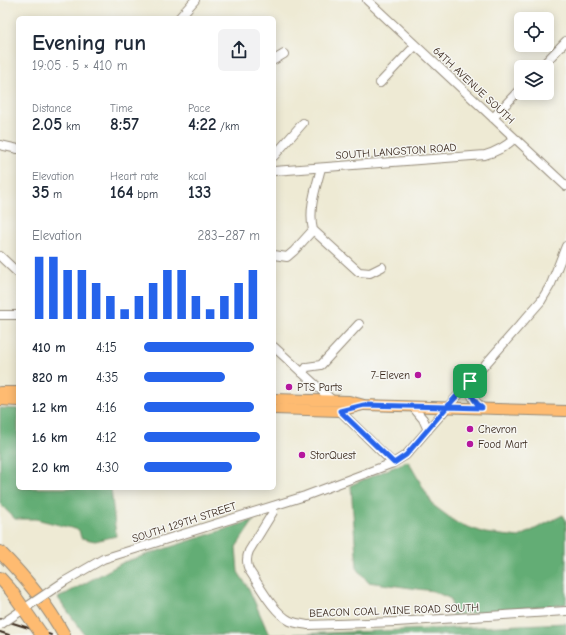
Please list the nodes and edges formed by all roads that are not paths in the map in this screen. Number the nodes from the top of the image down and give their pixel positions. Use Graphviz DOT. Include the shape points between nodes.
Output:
graph roads {
  1 [pos="195,0"];
  2 [pos="367,0"];
  3 [pos="181,16"];
  4 [pos="566,41"];
  5 [pos="416,46"];
  6 [pos="284,54"];
  7 [pos="276,59"];
  8 [pos="548,60"];
  9 [pos="380,83"];
  10 [pos="514,96"];
  11 [pos="493,118"];
  12 [pos="303,123"];
  13 [pos="514,139"];
  14 [pos="0,144"];
  15 [pos="16,148"];
  16 [pos="276,154"];
  17 [pos="321,168"];
  18 [pos="276,171"];
  19 [pos="566,186"];
  20 [pos="313,230"];
  21 [pos="566,246"];
  22 [pos="276,255"];
  23 [pos="0,256"];
  24 [pos="382,267"];
  25 [pos="16,271"];
  26 [pos="0,315"];
  27 [pos="16,315"];
  28 [pos="359,324"];
  29 [pos="276,349"];
  30 [pos="302,373"];
  31 [pos="470,381"];
  32 [pos="0,392"];
  33 [pos="16,392"];
  34 [pos="276,399"];
  35 [pos="0,400"];
  36 [pos="332,400"];
  37 [pos="16,401"];
  38 [pos="364,405"];
  39 [pos="412,406"];
  40 [pos="447,407"];
  41 [pos="482,408"];
  42 [pos="276,409"];
  43 [pos="340,411"];
  44 [pos="566,412"];
  45 [pos="428,430"];
  46 [pos="394,463"];
  47 [pos="273,506"];
  48 [pos="0,552"];
  49 [pos="0,578"];
  50 [pos="566,611"];
  51 [pos="0,625"];
  52 [pos="42,635"];
  53 [pos="64,635"];
  1 -- 3 [label="street"];
  2 -- 5 [label="street, 64TH AVENUE SOUTH"];
  4 -- 8 [label="street"];
  5 -- 9 [label="street"];
  5 -- 11 [label="street, 64TH AVENUE SOUTH"];
  6 -- 7 [label="street"];
  10 -- 11 [label="street"];
  11 -- 13 [label="street, 64TH AVENUE SOUTH"];
  12 -- 16 [label="street"];
  13 -- 17 [label="street, SOUTH LANGSTON ROAD" via="505,147 485,155"];
  13 -- 19 [label="street, 64TH AVENUE SOUTH"];
  14 -- 15 [label="street"];
  17 -- 18 [label="street, SOUTH LANGSTON ROAD"];
  17 -- 20 [label="street" via="311,211"];
  20 -- 22 [label="street" via="287,257"];
  20 -- 24 [label="street" via="359,272 370,273"];
  21 -- 31 [label="street, SOUTH 129TH STREET" via="551,284 541,301"];
  23 -- 25 [label="street"];
  26 -- 27 [label="street"];
  28 -- 30 [label="street" via="321,365 307,367"];
  29 -- 30 [label="street"];
  30 -- 36 [label="street"];
  31 -- 40 [label="street, SOUTH 129TH STREET"];
  31 -- 41 [label="street" via="470,394"];
  32 -- 33 [label="main road"];
  34 -- 36 [label="main road"];
  35 -- 37 [label="main road"];
  36 -- 38 [label="main road"];
  38 -- 39 [label="main road"];
  38 -- 43 [label="main road"];
  39 -- 40 [label="main road"];
  39 -- 45 [label="street"];
  40 -- 41 [label="main road"];
  40 -- 45 [label="street, SOUTH 129TH STREET"];
  41 -- 44 [label="main road"];
  42 -- 43 [label="main road"];
  43 -- 46 [label="street"];
  45 -- 46 [label="street, SOUTH 129TH STREET" via="406,455"];
  46 -- 47 [label="street, SOUTH 129TH STREET"];
  47 -- 50 [label="street, BEACON COAL MINE ROAD SOUTH" via="274,512 249,551 246,563 276,609 290,621 298,624 396,622"];
  47 -- 51 [label="street, SOUTH 129TH STREET, bridge" via="103,559"];
  48 -- 53 [label="highway" via="38,595"];
  49 -- 52 [label="highway, bridge"];
}
